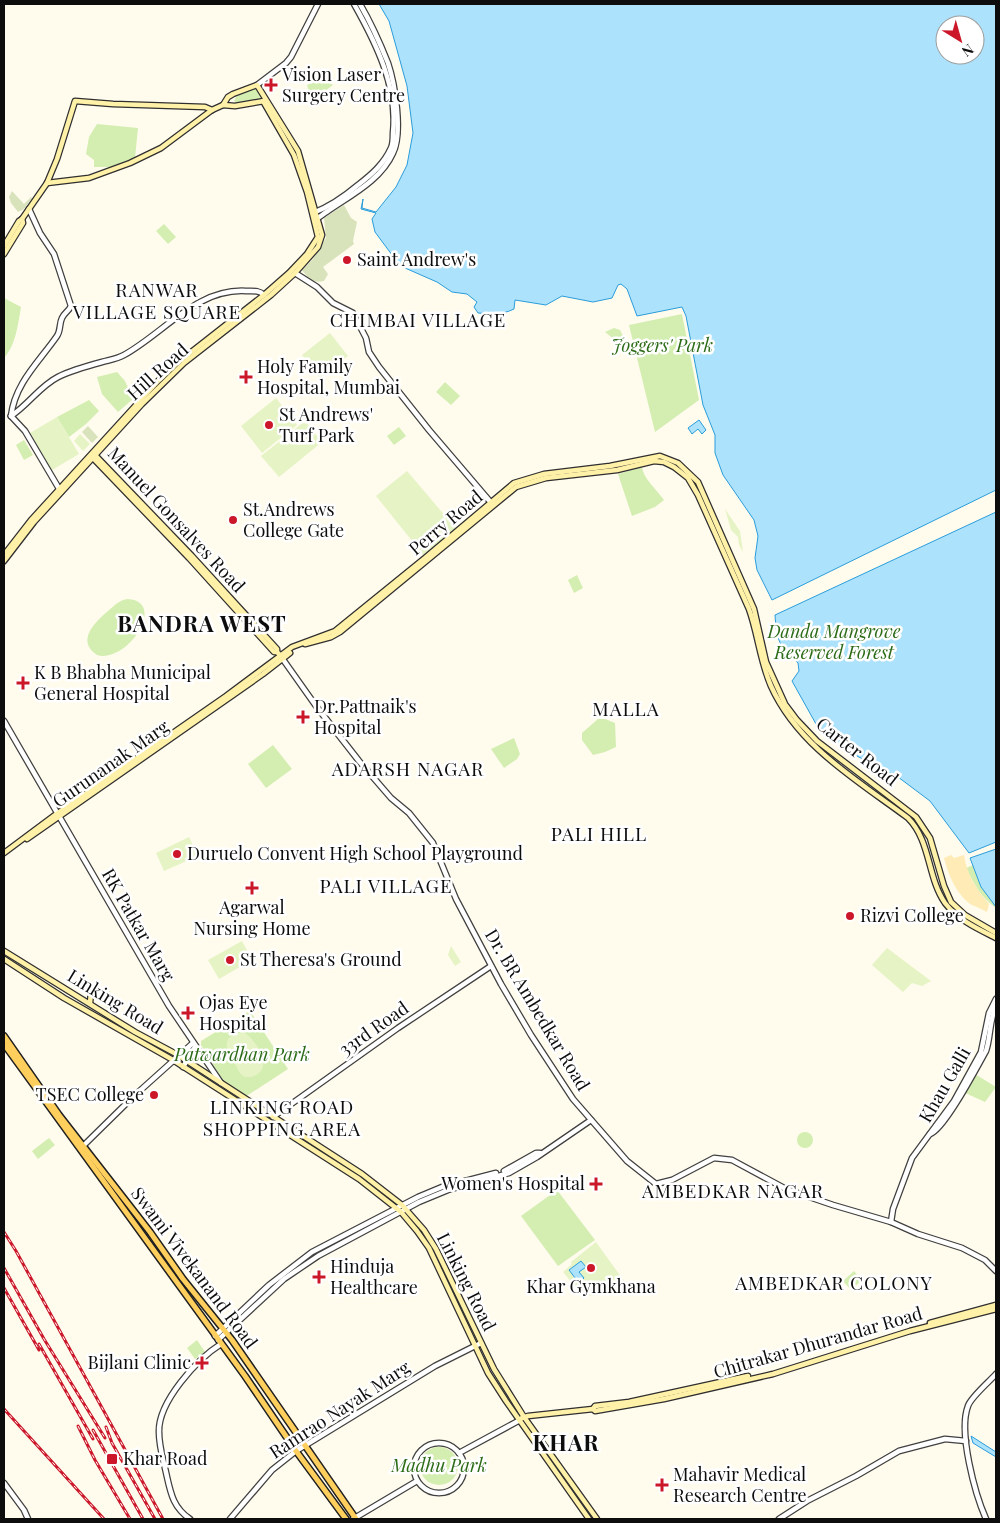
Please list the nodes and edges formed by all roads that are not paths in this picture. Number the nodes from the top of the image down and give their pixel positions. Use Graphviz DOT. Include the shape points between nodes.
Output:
graph roads {
  1 [pos="318,4"];
  2 [pos="354,4"];
  3 [pos="360,4"];
  4 [pos="257,85"];
  5 [pos="230,96"];
  6 [pos="265,100"];
  7 [pos="223,105"];
  8 [pos="235,106"];
  9 [pos="212,110"];
  10 [pos="47,183"];
  11 [pos="29,209"];
  12 [pos="324,210"];
  13 [pos="314,213"];
  14 [pos="22,218"];
  15 [pos="316,220"];
  16 [pos="4,246"];
  17 [pos="4,254"];
  18 [pos="295,274"];
  19 [pos="264,295"];
  20 [pos="160,383"];
  21 [pos="11,416"];
  22 [pos="93,455"];
  23 [pos="649,459"];
  24 [pos="547,477"];
  25 [pos="61,491"];
  26 [pos="492,504"];
  27 [pos="4,555"];
  28 [pos="4,561"];
  29 [pos="734,570"];
  30 [pos="280,655"];
  31 [pos="4,721"];
  32 [pos="58,815"];
  33 [pos="4,854"];
  34 [pos="996,933"];
  35 [pos="996,938"];
  36 [pos="4,951"];
  37 [pos="4,959"];
  38 [pos="491,966"];
  39 [pos="91,992"];
  40 [pos="996,999"];
  41 [pos="90,1003"];
  42 [pos="996,1006"];
  43 [pos="4,1036"];
  44 [pos="4,1044"];
  45 [pos="194,1045"];
  46 [pos="178,1056"];
  47 [pos="173,1060"];
  48 [pos="186,1061"];
  49 [pos="184,1067"];
  50 [pos="222,1084"];
  51 [pos="273,1117"];
  52 [pos="591,1120"];
  53 [pos="930,1134"];
  54 [pos="83,1147"];
  55 [pos="362,1174"];
  56 [pos="358,1179"];
  57 [pos="404,1207"];
  58 [pos="399,1210"];
  59 [pos="891,1222"];
  60 [pos="996,1270"];
  61 [pos="996,1307"];
  62 [pos="224,1332"];
  63 [pos="218,1340"];
  64 [pos="481,1343"];
  65 [pos="475,1346"];
  66 [pos="996,1374"];
  67 [pos="524,1418"];
  68 [pos="966,1440"];
  69 [pos="305,1445"];
  70 [pos="296,1451"];
  71 [pos="459,1453"];
  72 [pos="417,1481"];
  73 [pos="4,1483"];
  74 [pos="232,1518"];
  75 [pos="28,1519"];
  76 [pos="190,1519"];
  77 [pos="346,1519"];
  78 [pos="355,1519"];
  79 [pos="589,1519"];
  80 [pos="597,1519"];
  81 [pos="779,1519"];
  82 [pos="986,1519"];
  1 -- 4 [label="street" via="286,63"];
  2 -- 12 [label="street" via="382,58 392,102 392,147 371,174"];
  3 -- 12 [label="street" via="388,64 398,114 398,138 393,154 382,170 357,191"];
  4 -- 5 [label="main road"];
  4 -- 6 [label="main road, Hill Road"];
  5 -- 7 [label="main road"];
  5 -- 8 [label="main road"];
  6 -- 8 [label="main road"];
  6 -- 13 [label="main road, Hill Road" via="305,180"];
  7 -- 8 [label="main road"];
  7 -- 9 [label="main road"];
  9 -- 10 [label="main road" via="161,148 130,163 89,178"];
  9 -- 10 [label="main road" via="205,107 75,101"];
  10 -- 11 [label="main road"];
  11 -- 14 [label="main road"];
  11 -- 21 [label="street" via="54,254 71,306 61,319 58,335 32,367 15,396"];
  12 -- 13 [label="street"];
  12 -- 15 [label="street"];
  13 -- 15 [label="main road, Hill Road"];
  14 -- 16 [label="main road"];
  14 -- 17 [label="main road" via="23,223"];
  15 -- 18 [label="main road, Hill Road" via="322,238 318,248"];
  15 -- 19 [label="main road, Hill Road" via="316,242 292,271"];
  18 -- 20 [label="main road, Hill Road"];
  18 -- 26 [label="street" via="317,287 333,303 353,313 366,338 369,352 379,367"];
  19 -- 20 [label="main road, Hill Road" via="176,364"];
  19 -- 21 [label="street" via="260,291 220,292 189,308 122,356 56,378"];
  20 -- 22 [label="main road, Hill Road"];
  21 -- 25 [label="street" via="25,431"];
  22 -- 25 [label="main road, Hill Road"];
  22 -- 30 [label="main road, Manuel Gonsalves Road"];
  23 -- 24 [label="main road, Perry Road"];
  23 -- 24 [label="main road, Perry Road" via="617,470"];
  23 -- 29 [label="main road, Carter Road" via="660,456 673,460 693,475"];
  24 -- 26 [label="main road, Perry Road" via="516,487"];
  25 -- 27 [label="main road, Hill Road" via="32,519"];
  25 -- 28 [label="main road, Hill Road"];
  26 -- 30 [label="main road, Perry Road" via="340,632"];
  29 -- 34 [label="main road, Carter Road" via="754,609 766,662 791,712 817,741 916,816 930,838 951,902 964,915"];
  29 -- 35 [label="main road, Carter Road" via="754,622 761,661 786,715 832,761 916,825 946,904 959,917"];
  30 -- 32 [label="main road, Gurunanak Marg"];
  30 -- 38 [label="street, Dr. BR Ambedkar Road" via="360,761 433,844 456,899"];
  31 -- 32 [label="street, RK Patkar Marg"];
  32 -- 33 [label="main road, Gurunanak Marg"];
  32 -- 45 [label="street, RK Patkar Marg"];
  36 -- 41 [label="main road, Linking Road"];
  37 -- 47 [label="main road, Linking Road" via="64,998"];
  38 -- 51 [label="street, 33rd Road"];
  38 -- 52 [label="street, Dr. BR Ambedkar Road" via="531,1035 573,1099"];
  39 -- 41 [label="main road"];
  40 -- 53 [label="street, Khau Galli" via="989,1013 981,1052 954,1101"];
  41 -- 46 [label="main road, Linking Road"];
  42 -- 53 [label="street, Khau Galli" via="986,1051 956,1102"];
  43 -- 54 [label="main road, Swami Vivekanand Road"];
  44 -- 54 [label="main road, Swami Vivekanand Road" via="55,1116"];
  45 -- 46 [label="street"];
  45 -- 48 [label="street"];
  45 -- 50 [label="street, RK Patkar Marg"];
  46 -- 47 [label="street"];
  46 -- 48 [label="main road, Linking Road"];
  47 -- 49 [label="main road, Linking Road"];
  47 -- 54 [label="street"];
  48 -- 49 [label="street"];
  48 -- 50 [label="main road, Linking Road"];
  49 -- 56 [label="main road, Linking Road"];
  50 -- 51 [label="main road, Linking Road"];
  51 -- 55 [label="main road, Linking Road"];
  52 -- 57 [label="street" via="509,1173 448,1190"];
  52 -- 59 [label="street, Dr. BR Ambedkar Road" via="627,1161 656,1184 672,1180 714,1158 732,1160 786,1189"];
  53 -- 59 [label="street" via="912,1158"];
  54 -- 62 [label="main road, Swami Vivekanand Road"];
  54 -- 63 [label="main road, Swami Vivekanand Road" via="99,1176"];
  55 -- 56 [label="main road"];
  55 -- 57 [label="main road, Linking Road"];
  56 -- 58 [label="main road, Linking Road"];
  57 -- 58 [label="street"];
  57 -- 64 [label="main road, Linking Road" via="436,1249"];
  58 -- 62 [label="street" via="297,1261"];
  58 -- 65 [label="main road, Linking Road" via="429,1248"];
  59 -- 60 [label="street" via="962,1248"];
  61 -- 67 [label="main road, Chitrakar Dhurandar Road" via="773,1374 664,1399 595,1411"];
  62 -- 63 [label="street"];
  62 -- 69 [label="main road, Swami Vivekanand Road"];
  63 -- 70 [label="main road, Swami Vivekanand Road"];
  63 -- 76 [label="street" via="175,1390 158,1430 170,1491 175,1504"];
  64 -- 65 [label="street, Ramrao Nayak Marg"];
  64 -- 67 [label="main road, Linking Road"];
  65 -- 67 [label="main road, Linking Road" via="488,1373"];
  65 -- 69 [label="street, Ramrao Nayak Marg" via="435,1366"];
  66 -- 68 [label="street" via="968,1404"];
  67 -- 71 [label="street"];
  67 -- 79 [label="main road, Linking Road"];
  67 -- 80 [label="main road, Linking Road"];
  68 -- 81 [label="street" via="945,1439 899,1452"];
  68 -- 82 [label="street" via="978,1500"];
  69 -- 70 [label="street, Ramrao Nayak Marg"];
  69 -- 78 [label="main road, Swami Vivekanand Road"];
  70 -- 74 [label="street, Ramrao Nayak Marg" via="272,1470"];
  70 -- 77 [label="main road, Swami Vivekanand Road"];
  71 -- 72 [label="street" via="450,1445 426,1446 417,1455 414,1468"];
  71 -- 72 [label="street" via="464,1472 453,1488 433,1492"];
  72 -- 78 [label="street"];
  73 -- 75 [label="street"];
}
